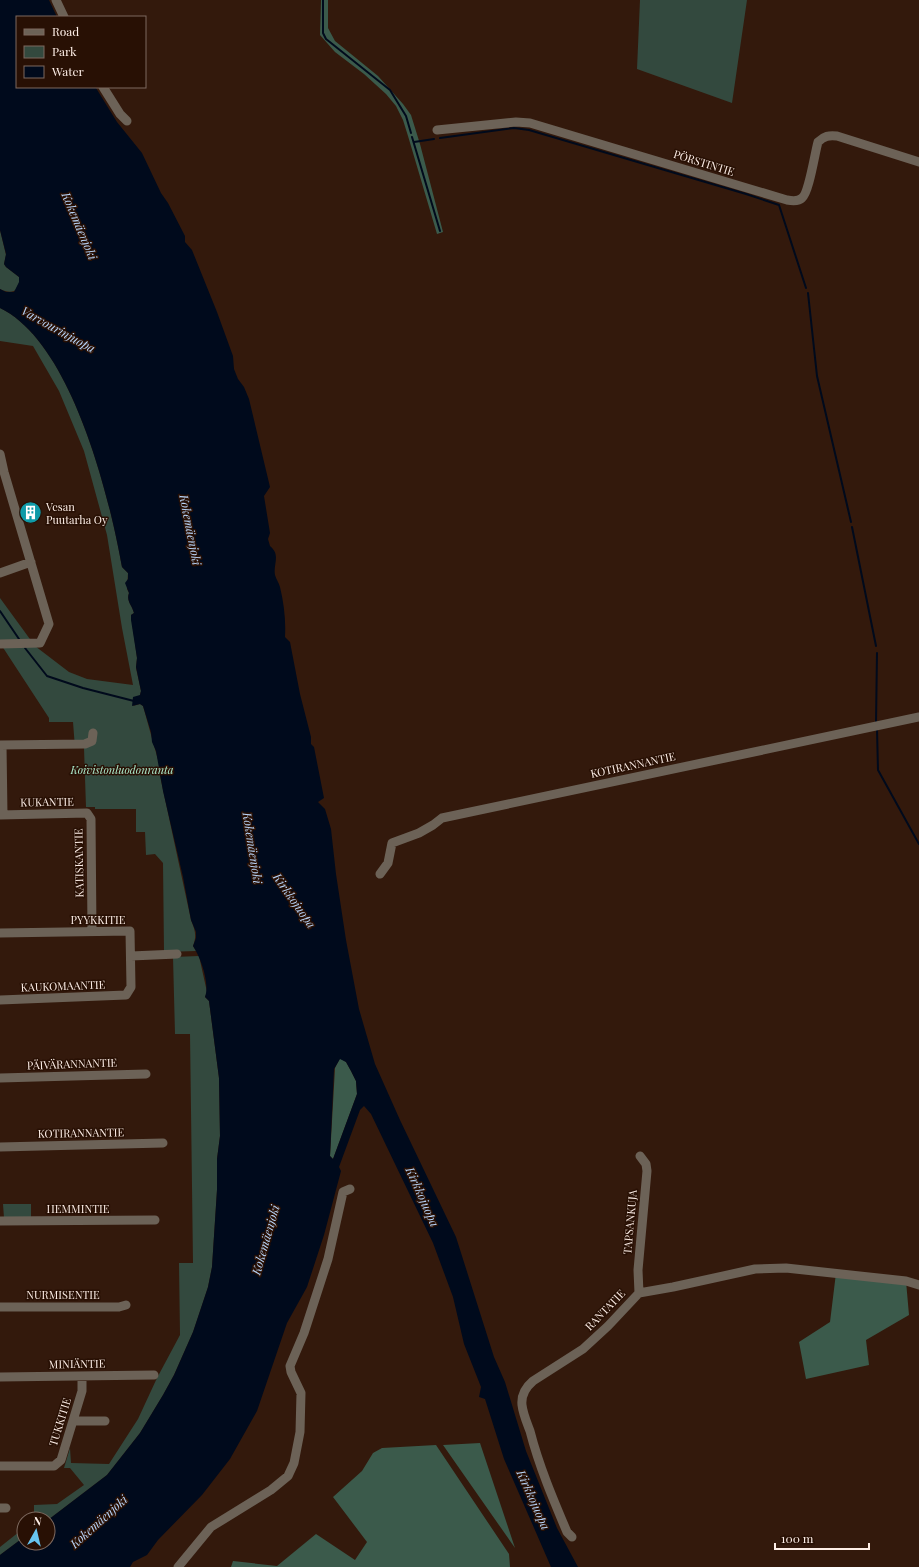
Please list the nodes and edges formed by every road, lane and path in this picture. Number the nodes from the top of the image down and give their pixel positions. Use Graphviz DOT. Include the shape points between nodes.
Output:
graph roads {
  1 [pos="56,0"];
  2 [pos="64,16"];
  3 [pos="104,88"];
  4 [pos="127,121"];
  5 [pos="437,130"];
  6 [pos="919,162"];
  7 [pos="0,454"];
  8 [pos="2,473"];
  9 [pos="31,562"];
  10 [pos="0,573"];
  11 [pos="0,644"];
  12 [pos="919,717"];
  13 [pos="93,733"];
  14 [pos="1,745"];
  15 [pos="1,815"];
  16 [pos="91,819"];
  17 [pos="380,874"];
  18 [pos="92,931"];
  19 [pos="0,933"];
  20 [pos="177,954"];
  21 [pos="131,956"];
  22 [pos="126,995"];
  23 [pos="0,1000"];
  24 [pos="146,1074"];
  25 [pos="0,1078"];
  26 [pos="163,1143"];
  27 [pos="0,1147"];
  28 [pos="640,1156"];
  29 [pos="350,1189"];
  30 [pos="156,1220"];
  31 [pos="0,1221"];
  32 [pos="919,1285"];
  33 [pos="639,1293"];
  34 [pos="126,1305"];
  35 [pos="0,1307"];
  36 [pos="154,1375"];
  37 [pos="82,1376"];
  38 [pos="0,1377"];
  39 [pos="74,1421"];
  40 [pos="105,1421"];
  41 [pos="0,1466"];
  42 [pos="572,1537"];
  43 [pos="178,1567"];
  1 -- 2 [label="street"];
  3 -- 4 [label="street"];
  5 -- 6 [label="street, PÖRSTINTIE" via="516,122 530,123 794,201 802,198 807,191 818,142 823,137 837,136"];
  7 -- 8 [label="street"];
  8 -- 9 [label="street"];
  9 -- 10 [label="street"];
  9 -- 11 [label="street" via="49,624 40,643"];
  12 -- 17 [label="street, KOTIRANNANTIE" via="442,818 419,833 392,843 388,863"];
  13 -- 14 [label="street" via="92,741 85,744"];
  14 -- 15 [label="street"];
  15 -- 16 [label="street, KUKANTIE" via="87,813"];
  16 -- 18 [label="street, KATISKANTIE"];
  18 -- 19 [label="street, PYYKKITIE"];
  18 -- 21 [label="street, PYYKKITIE" via="130,931"];
  20 -- 21 [label="street"];
  21 -- 22 [label="street, PYYKKITIE" via="131,987"];
  22 -- 23 [label="street, KAUKOMAANTIE"];
  24 -- 25 [label="street, PÄIVÄRANNANTIE"];
  26 -- 27 [label="street, KOTIRANNANTIE"];
  28 -- 33 [label="street, TAPSANKUJA" via="646,1164 647,1171 638,1270"];
  29 -- 43 [label="street" via="343,1192 328,1259 304,1333 290,1366 301,1393 300,1432 294,1463 288,1476 271,1490 211,1527"];
  30 -- 31 [label="street, HEMMINTIE"];
  32 -- 33 [label="street, RANTATIE" via="786,1268 755,1269"];
  33 -- 42 [label="street, RANTATIE" via="583,1349 533,1381 524,1393 522,1404 535,1449 548,1488 567,1532"];
  34 -- 35 [label="street, NURMISENTIE"];
  36 -- 37 [label="street, MINIÄNTIE"];
  37 -- 38 [label="street, MINIÄNTIE"];
  37 -- 39 [label="street, TUKKITIE" via="82,1391"];
  39 -- 40 [label="street"];
  39 -- 41 [label="street, TUKKITIE" via="61,1460 54,1466"];
}
